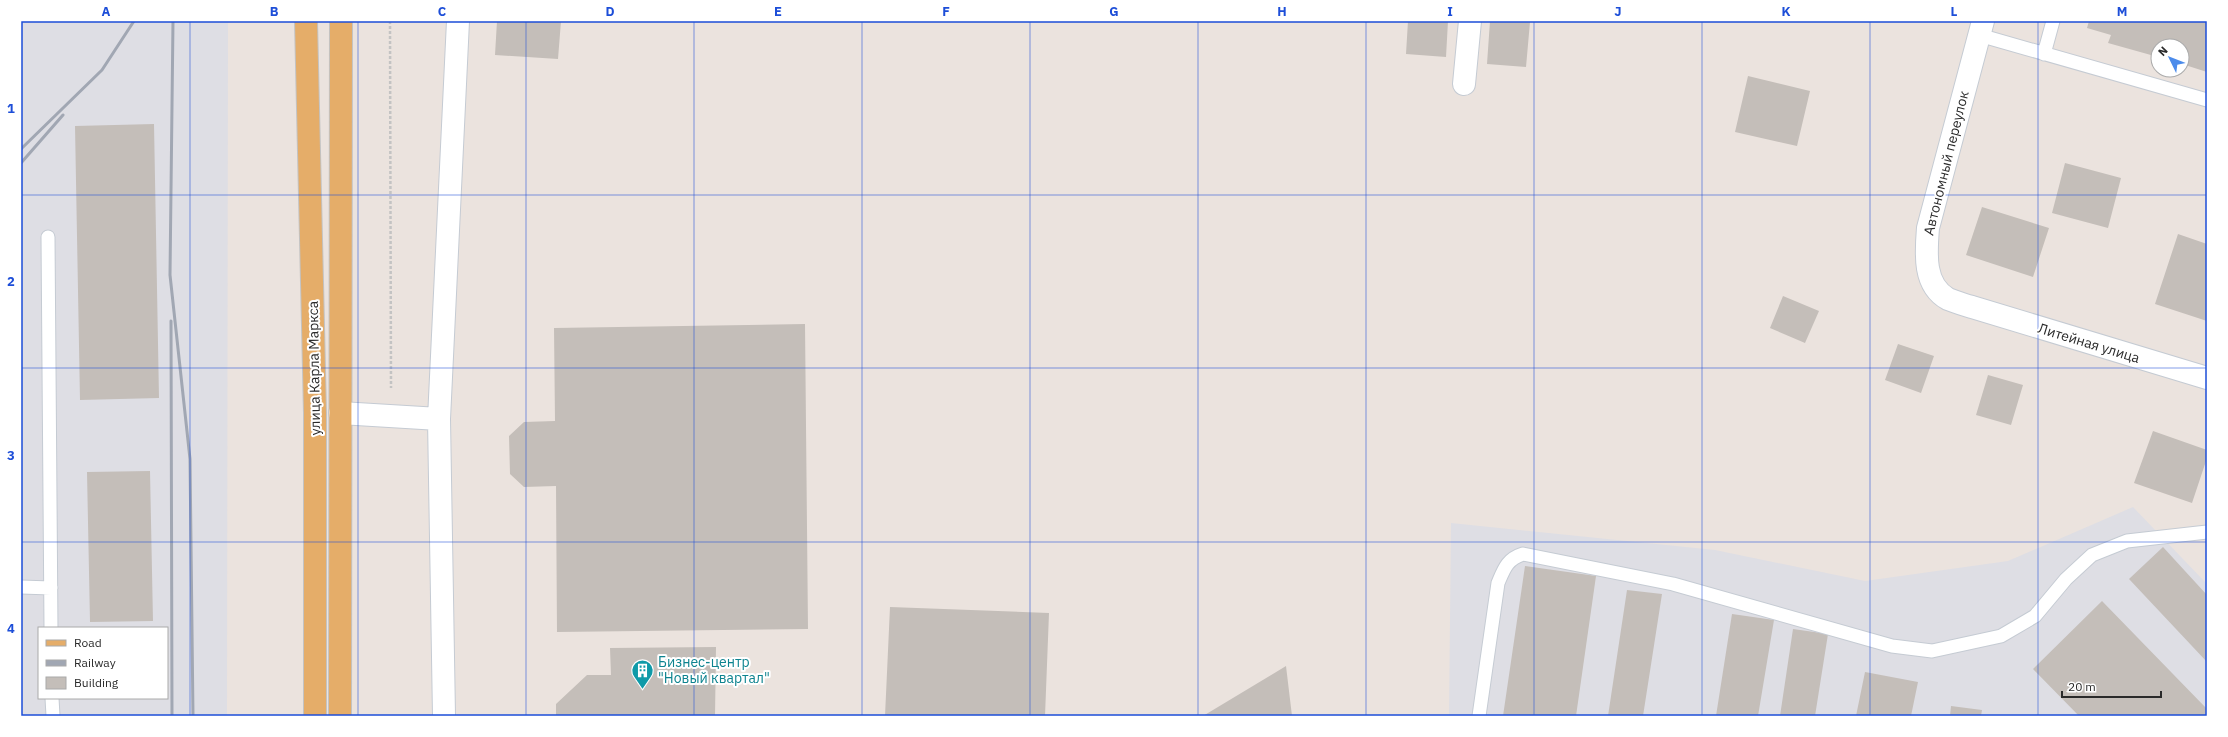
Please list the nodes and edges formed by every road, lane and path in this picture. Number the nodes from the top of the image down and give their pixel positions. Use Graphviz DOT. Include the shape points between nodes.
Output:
graph roads {
  1 [pos="306,21"];
  2 [pos="341,21"];
  3 [pos="390,21"];
  4 [pos="458,21"];
  5 [pos="1470,21"];
  6 [pos="2054,21"];
  7 [pos="1981,28"];
  8 [pos="2044,54"];
  9 [pos="1464,84"];
  10 [pos="2207,100"];
  11 [pos="48,237"];
  12 [pos="1972,308"];
  13 [pos="2207,378"];
  14 [pos="340,413"];
  15 [pos="391,416"];
  16 [pos="439,419"];
  17 [pos="2207,532"];
  18 [pos="21,587"];
  19 [pos="51,588"];
  20 [pos="51,627"];
  21 [pos="52,699"];
  22 [pos="53,716"];
  23 [pos="315,716"];
  24 [pos="340,716"];
  25 [pos="444,716"];
  26 [pos="1479,716"];
  1 -- 23 [label="main road, улица Карла Маркса" via="315,413"];
  2 -- 14 [label="main road, улица Карла Маркса"];
  3 -- 15 [label="path"];
  4 -- 16 [label="street"];
  5 -- 9 [label="street"];
  6 -- 8 [label="lane"];
  7 -- 8 [label="lane"];
  7 -- 12 [label="street, Автономный переулок" via="1928,228 1926,254 1930,280 1947,298"];
  8 -- 10 [label="lane"];
  11 -- 19 [label="lane"];
  12 -- 13 [label="street, Литейная улица"];
  14 -- 15 [label="street"];
  14 -- 24 [label="main road, улица Карла Маркса"];
  15 -- 16 [label="street"];
  16 -- 25 [label="street"];
  17 -- 26 [label="lane" via="2128,541 2092,554 2066,579 2035,616 2001,636 1932,651 1892,646 1674,584 1523,554 1513,557 1506,565 1498,583"];
  18 -- 19 [label="lane"];
  19 -- 20 [label="lane"];
  21 -- 22 [label="lane"];
}
